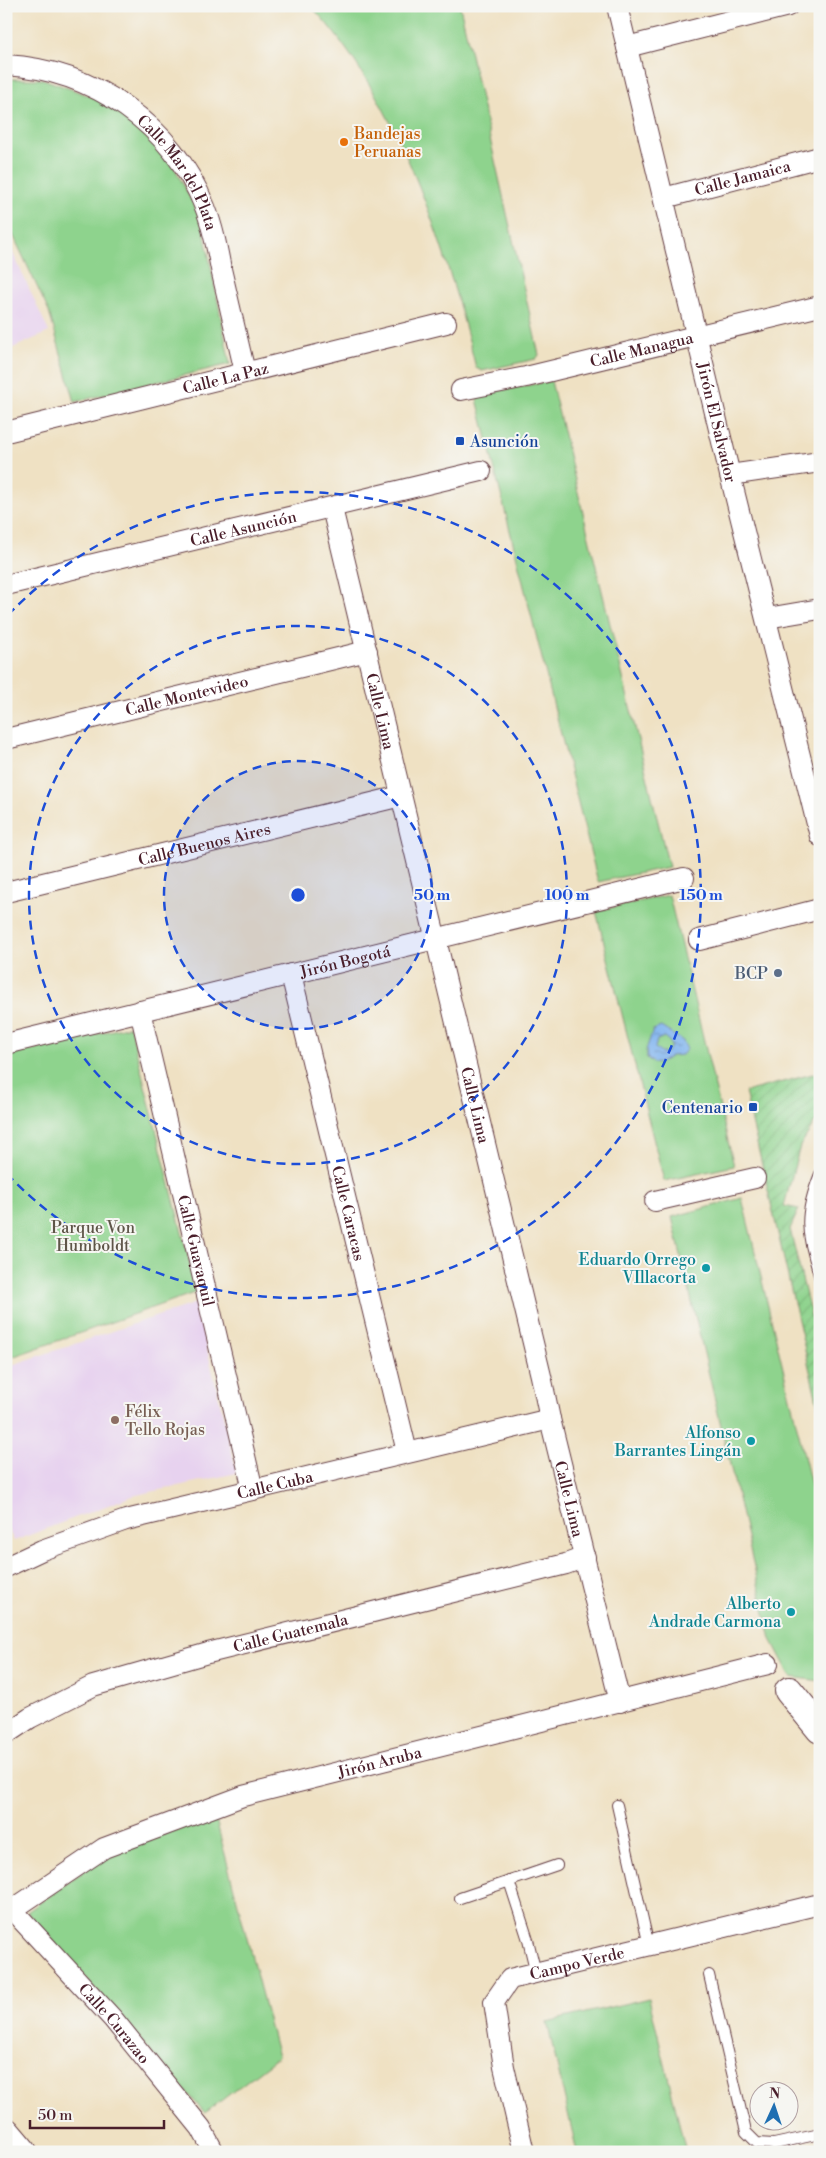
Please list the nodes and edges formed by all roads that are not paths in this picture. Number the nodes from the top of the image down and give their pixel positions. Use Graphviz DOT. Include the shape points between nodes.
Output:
graph roads {
  1 [pos="617,6"];
  2 [pos="788,6"];
  3 [pos="627,47"];
  4 [pos="6,65"];
  5 [pos="820,157"];
  6 [pos="664,198"];
  7 [pos="820,306"];
  8 [pos="446,324"];
  9 [pos="697,336"];
  10 [pos="245,372"];
  11 [pos="461,390"];
  12 [pos="6,432"];
  13 [pos="820,462"];
  14 [pos="481,471"];
  15 [pos="730,475"];
  16 [pos="332,508"];
  17 [pos="6,586"];
  18 [pos="820,609"];
  19 [pos="767,618"];
  20 [pos="367,651"];
  21 [pos="6,739"];
  22 [pos="811,764"];
  23 [pos="402,796"];
  24 [pos="820,836"];
  25 [pos="684,878"];
  26 [pos="6,892"];
  27 [pos="820,909"];
  28 [pos="436,938"];
  29 [pos="699,940"];
  30 [pos="291,974"];
  31 [pos="140,1011"];
  32 [pos="6,1044"];
  33 [pos="820,1174"];
  34 [pos="755,1178"];
  35 [pos="816,1196"];
  36 [pos="655,1201"];
  37 [pos="820,1280"];
  38 [pos="550,1419"];
  39 [pos="407,1452"];
  40 [pos="253,1490"];
  41 [pos="585,1557"];
  42 [pos="6,1567"];
  43 [pos="768,1664"];
  44 [pos="820,1700"];
  45 [pos="620,1702"];
  46 [pos="820,1729"];
  47 [pos="6,1734"];
  48 [pos="616,1805"];
  49 [pos="556,1865"];
  50 [pos="509,1882"];
  51 [pos="460,1898"];
  52 [pos="820,1904"];
  53 [pos="9,1906"];
  54 [pos="649,1946"];
  55 [pos="536,1973"];
  56 [pos="709,1975"];
  57 [pos="6,2132"];
  58 [pos="820,2134"];
  59 [pos="23,2152"];
  60 [pos="214,2152"];
  61 [pos="524,2152"];
  1 -- 3 [label="street, Jirón El Salvador"];
  2 -- 3 [label="street"];
  3 -- 6 [label="street, Jirón El Salvador"];
  4 -- 10 [label="street, Calle Mar del Plata" via="52,72 83,82 138,116 174,152 195,185 210,221"];
  5 -- 6 [label="street, Calle Jamaica"];
  6 -- 9 [label="street, Jirón El Salvador"];
  7 -- 9 [label="street, Calle Managua"];
  8 -- 10 [label="street, Calle La Paz"];
  9 -- 11 [label="street, Calle Managua"];
  9 -- 15 [label="street, Jirón El Salvador"];
  10 -- 12 [label="street, Calle La Paz"];
  13 -- 15 [label="street"];
  14 -- 16 [label="street, Calle Asunción"];
  15 -- 19 [label="street, Jirón El Salvador"];
  16 -- 17 [label="street, Calle Asunción"];
  16 -- 20 [label="street, Calle Lima"];
  18 -- 19 [label="street"];
  19 -- 22 [label="street, Jirón El Salvador"];
  20 -- 21 [label="street, Calle Montevideo"];
  20 -- 23 [label="street, Calle Lima"];
  22 -- 24 [label="street, Jirón El Salvador"];
  23 -- 26 [label="street, Calle Buenos Aires"];
  23 -- 28 [label="street, Calle Lima"];
  25 -- 28 [label="street, Jirón Bogotá"];
  27 -- 29 [label="street"];
  28 -- 30 [label="street, Jirón Bogotá"];
  28 -- 38 [label="street, Calle Lima"];
  30 -- 31 [label="street, Jirón Bogotá"];
  30 -- 39 [label="street, Calle Caracas"];
  31 -- 32 [label="street, Jirón Bogotá"];
  31 -- 40 [label="street, Calle Guayaquil"];
  33 -- 35 [label="lane"];
  34 -- 36 [label="street"];
  35 -- 37 [label="lane" via="807,1226"];
  38 -- 39 [label="street, Calle Cuba"];
  38 -- 41 [label="street, Calle Lima"];
  39 -- 40 [label="street, Calle Cuba"];
  40 -- 42 [label="street, Calle Cuba" via="126,1520 42,1550"];
  41 -- 45 [label="street, Calle Lima"];
  41 -- 47 [label="street, Calle Guatemala" via="208,1653 93,1686"];
  43 -- 45 [label="street, Jirón Aruba"];
  44 -- 46 [label="main road" via="804,1698 789,1691"];
  45 -- 53 [label="street, Jirón Aruba" via="243,1796 104,1848"];
  48 -- 54 [label="lane"];
  49 -- 50 [label="lane"];
  50 -- 51 [label="lane"];
  50 -- 55 [label="lane"];
  52 -- 54 [label="street, Campo Verde"];
  53 -- 60 [label="street, Calle Curazao" via="113,2019 200,2128"];
  54 -- 55 [label="street, Campo Verde"];
  55 -- 61 [label="street, Campo Verde" via="510,1979 494,2002 504,2067"];
  56 -- 58 [label="lane" via="746,2132 757,2143 774,2144"];
  57 -- 59 [label="main road"];
}
